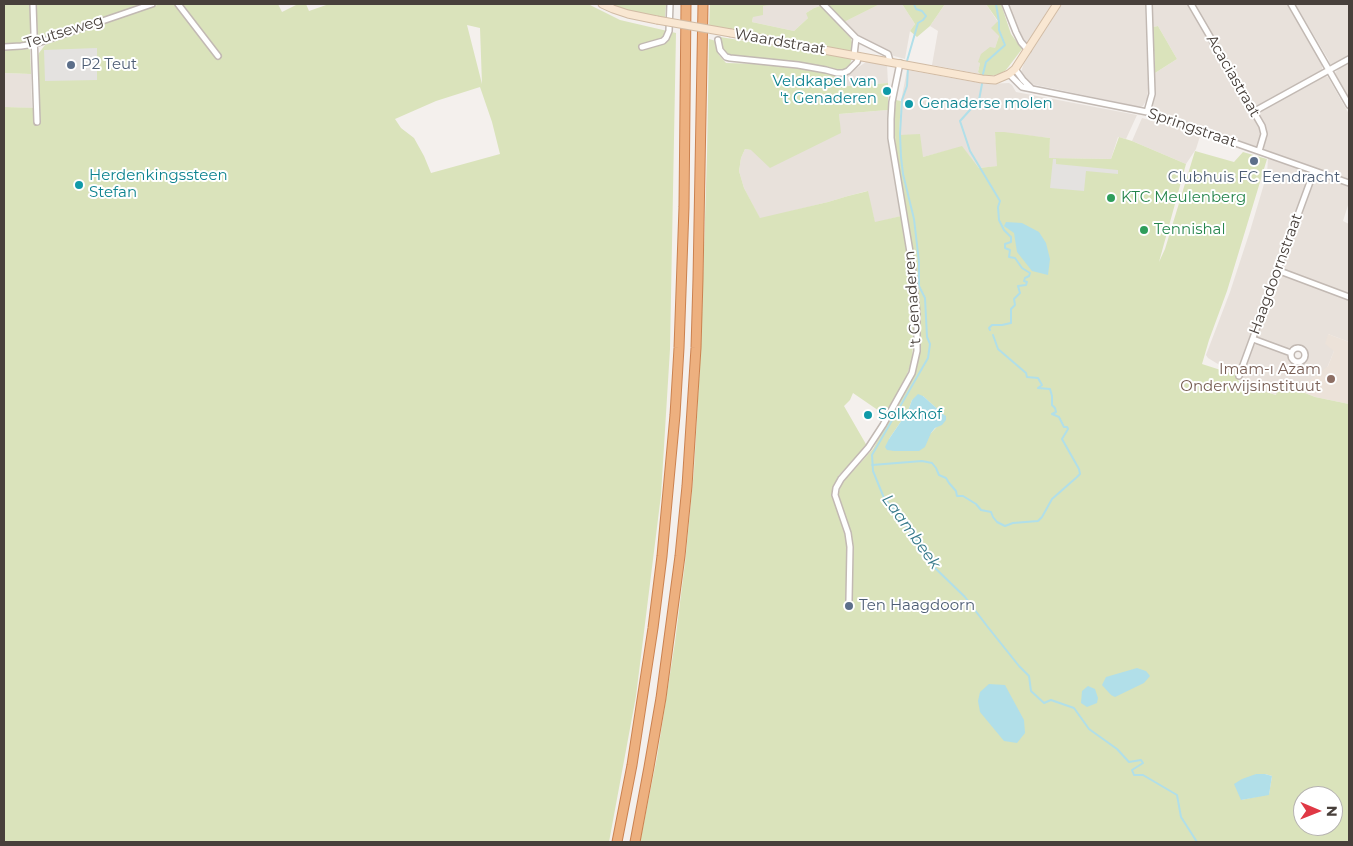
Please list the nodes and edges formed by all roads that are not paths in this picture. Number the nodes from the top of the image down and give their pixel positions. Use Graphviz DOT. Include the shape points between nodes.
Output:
graph roads {
  1 [pos="34,4"];
  2 [pos="152,4"];
  3 [pos="178,4"];
  4 [pos="602,4"];
  5 [pos="670,4"];
  6 [pos="686,4"];
  7 [pos="703,4"];
  8 [pos="823,4"];
  9 [pos="1005,4"];
  10 [pos="1058,4"];
  11 [pos="1148,4"];
  12 [pos="1191,4"];
  13 [pos="1291,4"];
  14 [pos="856,38"];
  15 [pos="718,40"];
  16 [pos="35,44"];
  17 [pos="4,46"];
  18 [pos="642,47"];
  19 [pos="1028,50"];
  20 [pos="857,55"];
  21 [pos="218,56"];
  22 [pos="1349,59"];
  23 [pos="890,61"];
  24 [pos="900,63"];
  25 [pos="1015,69"];
  26 [pos="1329,70"];
  27 [pos="1009,74"];
  28 [pos="1031,88"];
  29 [pos="1349,105"];
  30 [pos="1147,112"];
  31 [pos="1253,112"];
  32 [pos="37,122"];
  33 [pos="1259,151"];
  34 [pos="1314,171"];
  35 [pos="1349,183"];
  36 [pos="1277,270"];
  37 [pos="1349,297"];
  38 [pos="1252,339"];
  39 [pos="1291,353"];
  40 [pos="1239,376"];
  41 [pos="849,600"];
  42 [pos="617,842"];
  43 [pos="635,842"];
  1 -- 16 [label="street"];
  2 -- 16 [label="street, Teutseweg"];
  3 -- 21 [label="street"];
  4 -- 20 [label="street, Waardstraat, bridge" via="657,20"];
  5 -- 18 [label="street" via="666,38"];
  6 -- 42 [label="highway" via="684,198 672,450 653,628"];
  7 -- 43 [label="highway" via="698,279 687,486 661,698"];
  8 -- 14 [label="street"];
  9 -- 19 [label="street" via="1016,32"];
  10 -- 19 [label="street"];
  11 -- 30 [label="street" via="1152,94"];
  12 -- 31 [label="street, Acaciastraat"];
  13 -- 26 [label="street"];
  14 -- 20 [label="street"];
  14 -- 23 [label="street" via="888,54"];
  15 -- 20 [label="street" via="726,57 837,73 848,71 857,62"];
  16 -- 17 [label="street, Teutseweg"];
  16 -- 32 [label="street"];
  19 -- 25 [label="street"];
  20 -- 23 [label="street, Waardstraat"];
  22 -- 26 [label="street"];
  23 -- 24 [label="street"];
  24 -- 27 [label="street" via="982,79 995,80"];
  24 -- 41 [label="street, 't Genaderen" via="892,102 892,138 912,264 917,351 912,374 888,417 836,488 850,547"];
  25 -- 27 [label="street"];
  25 -- 28 [label="street"];
  26 -- 29 [label="street"];
  26 -- 31 [label="street"];
  27 -- 28 [label="street, Springstraat" via="1022,87"];
  28 -- 30 [label="street, Springstraat"];
  30 -- 33 [label="street, Springstraat"];
  31 -- 33 [label="street, Acaciastraat" via="1264,134"];
  33 -- 34 [label="street, Springstraat"];
  34 -- 35 [label="street, Springstraat"];
  34 -- 36 [label="street, Haagdoornstraat"];
  36 -- 37 [label="street"];
  36 -- 38 [label="street, Haagdoornstraat"];
  38 -- 39 [label="street"];
  38 -- 40 [label="street, Haagdoornstraat"];
}
